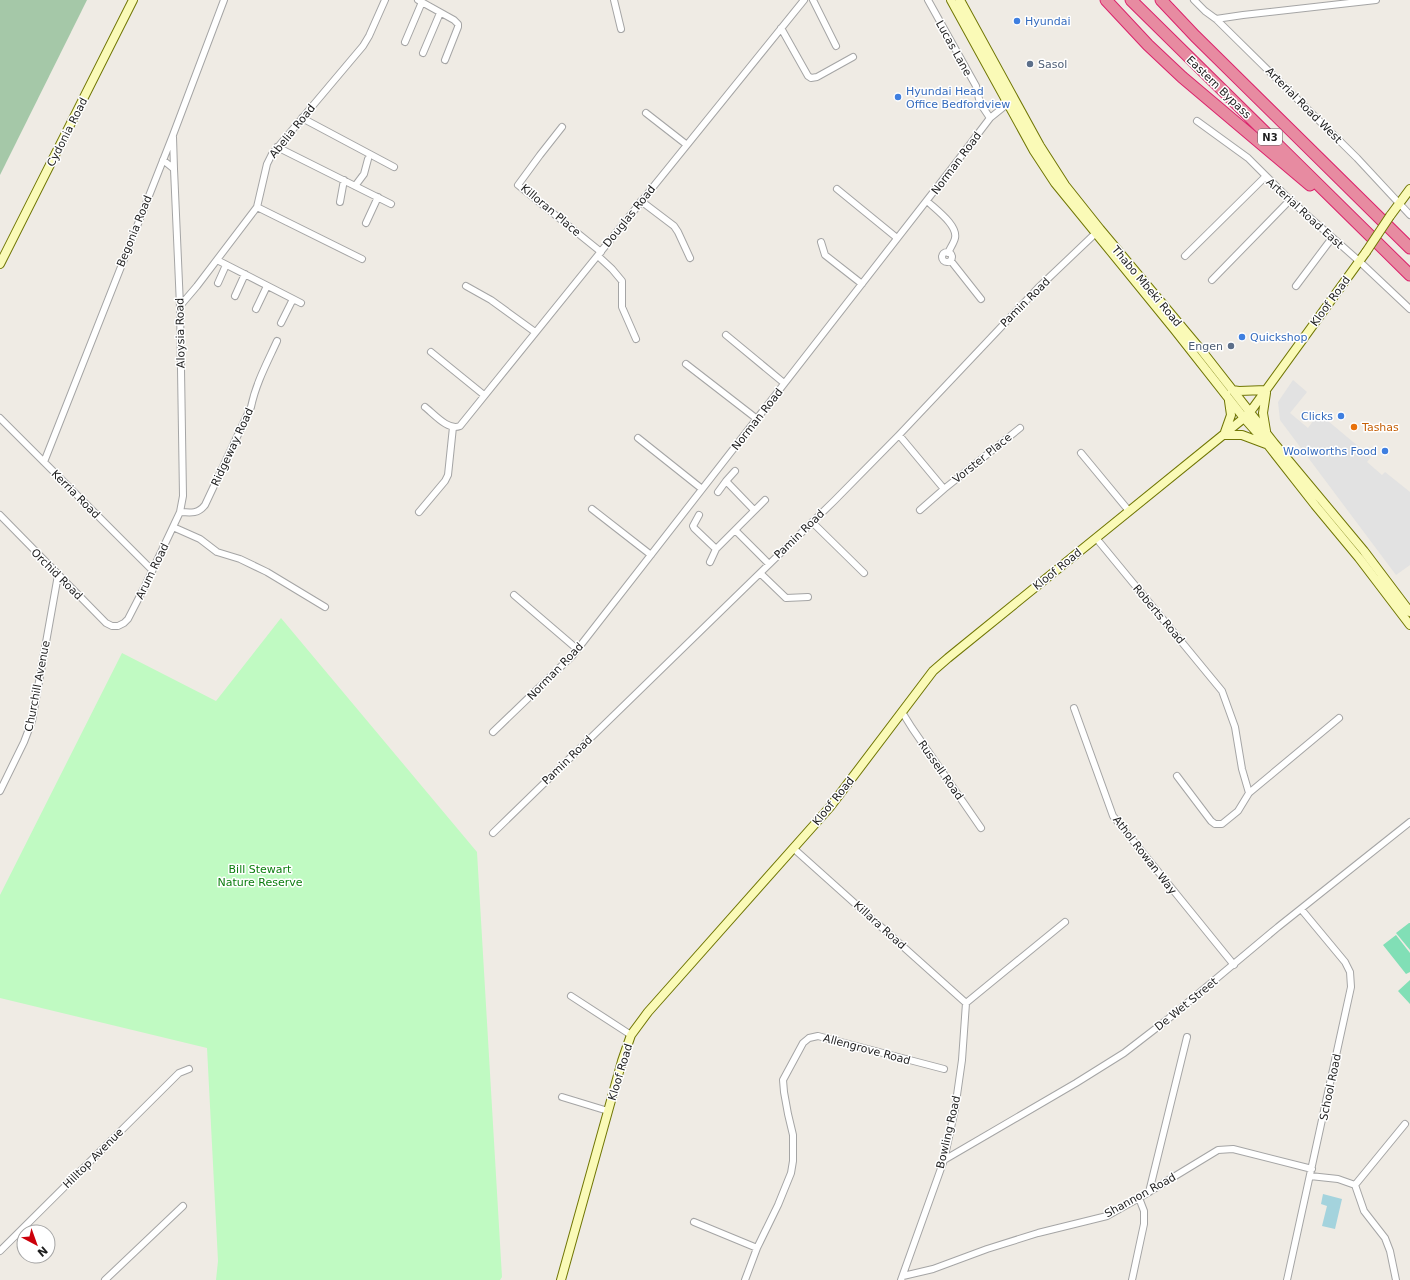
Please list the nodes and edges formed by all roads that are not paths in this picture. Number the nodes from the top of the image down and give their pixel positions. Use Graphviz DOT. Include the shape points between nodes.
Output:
graph roads {
  1 [pos="133,0"];
  2 [pos="224,0"];
  3 [pos="385,0"];
  4 [pos="804,0"];
  5 [pos="813,0"];
  6 [pos="928,0"];
  7 [pos="951,0"];
  8 [pos="960,0"];
  9 [pos="1106,0"];
  10 [pos="1131,0"];
  11 [pos="1161,0"];
  12 [pos="1194,0"];
  13 [pos="1376,0"];
  14 [pos="420,1"];
  15 [pos="613,1"];
  16 [pos="1300,1"];
  17 [pos="1298,8"];
  18 [pos="440,13"];
  19 [pos="1216,19"];
  20 [pos="781,28"];
  21 [pos="621,30"];
  22 [pos="405,42"];
  23 [pos="836,46"];
  24 [pos="423,53"];
  25 [pos="853,57"];
  26 [pos="445,60"];
  27 [pos="1011,101"];
  28 [pos="646,113"];
  29 [pos="302,118"];
  30 [pos="990,118"];
  31 [pos="1197,121"];
  32 [pos="562,127"];
  33 [pos="172,135"];
  34 [pos="687,145"];
  35 [pos="277,147"];
  36 [pos="368,159"];
  37 [pos="163,160"];
  38 [pos="394,167"];
  39 [pos="174,169"];
  40 [pos="1265,177"];
  41 [pos="344,180"];
  42 [pos="355,186"];
  43 [pos="837,189"];
  44 [pos="1410,189"];
  45 [pos="378,197"];
  46 [pos="1290,200"];
  47 [pos="641,201"];
  48 [pos="927,201"];
  49 [pos="340,202"];
  50 [pos="391,204"];
  51 [pos="1399,204"];
  52 [pos="257,207"];
  53 [pos="1410,215"];
  54 [pos="1088,219"];
  55 [pos="1355,220"];
  56 [pos="366,223"];
  57 [pos="1097,231"];
  58 [pos="897,238"];
  59 [pos="1332,238"];
  60 [pos="821,242"];
  61 [pos="1410,248"];
  62 [pos="599,254"];
  63 [pos="1185,256"];
  64 [pos="690,258"];
  65 [pos="362,259"];
  66 [pos="217,260"];
  67 [pos="1359,261"];
  68 [pos="0,264"];
  69 [pos="226,265"];
  70 [pos="245,274"];
  71 [pos="1410,275"];
  72 [pos="1212,280"];
  73 [pos="218,283"];
  74 [pos="862,284"];
  75 [pos="267,286"];
  76 [pos="466,286"];
  77 [pos="1296,286"];
  78 [pos="235,296"];
  79 [pos="293,298"];
  80 [pos="981,299"];
  81 [pos="301,303"];
  82 [pos="180,306"];
  83 [pos="256,309"];
  84 [pos="1410,309"];
  85 [pos="1164,312"];
  86 [pos="281,323"];
  87 [pos="535,332"];
  88 [pos="726,335"];
  89 [pos="636,339"];
  90 [pos="277,341"];
  91 [pos="430,352"];
  92 [pos="686,364"];
  93 [pos="784,383"];
  94 [pos="1267,388"];
  95 [pos="1232,390"];
  96 [pos="484,396"];
  97 [pos="1228,398"];
  98 [pos="425,407"];
  99 [pos="1247,415"];
  100 [pos="0,418"];
  101 [pos="757,419"];
  102 [pos="453,427"];
  103 [pos="1020,428"];
  104 [pos="1224,434"];
  105 [pos="1267,434"];
  106 [pos="899,435"];
  107 [pos="638,438"];
  108 [pos="1268,445"];
  109 [pos="1081,453"];
  110 [pos="44,462"];
  111 [pos="735,471"];
  112 [pos="726,481"];
  113 [pos="702,489"];
  114 [pos="944,489"];
  115 [pos="718,492"];
  116 [pos="765,500"];
  117 [pos="592,509"];
  118 [pos="754,510"];
  119 [pos="920,510"];
  120 [pos="1128,511"];
  121 [pos="180,512"];
  122 [pos="419,512"];
  123 [pos="0,515"];
  124 [pos="699,516"];
  125 [pos="812,522"];
  126 [pos="173,527"];
  127 [pos="735,530"];
  128 [pos="1096,538"];
  129 [pos="716,549"];
  130 [pos="651,555"];
  131 [pos="1362,555"];
  132 [pos="710,562"];
  133 [pos="769,564"];
  134 [pos="152,570"];
  135 [pos="760,573"];
  136 [pos="864,573"];
  137 [pos="58,575"];
  138 [pos="514,595"];
  139 [pos="808,597"];
  140 [pos="325,607"];
  141 [pos="1410,612"];
  142 [pos="1410,625"];
  143 [pos="118,626"];
  144 [pos="577,649"];
  145 [pos="1074,708"];
  146 [pos="902,712"];
  147 [pos="1339,718"];
  148 [pos="493,732"];
  149 [pos="1177,776"];
  150 [pos="0,791"];
  151 [pos="1249,793"];
  152 [pos="1410,822"];
  153 [pos="981,828"];
  154 [pos="493,833"];
  155 [pos="793,848"];
  156 [pos="1301,909"];
  157 [pos="1064,922"];
  158 [pos="1234,965"];
  159 [pos="571,996"];
  160 [pos="966,1003"];
  161 [pos="631,1035"];
  162 [pos="1187,1037"];
  163 [pos="189,1069"];
  164 [pos="944,1069"];
  165 [pos="562,1097"];
  166 [pos="608,1111"];
  167 [pos="1405,1124"];
  168 [pos="944,1160"];
  169 [pos="1312,1169"];
  170 [pos="1310,1176"];
  171 [pos="1355,1185"];
  172 [pos="1149,1192"];
  173 [pos="1140,1198"];
  174 [pos="183,1206"];
  175 [pos="694,1222"];
  176 [pos="758,1248"];
  177 [pos="0,1251"];
  178 [pos="902,1278"];
  179 [pos="105,1280"];
  180 [pos="561,1280"];
  181 [pos="746,1280"];
  182 [pos="1132,1280"];
  183 [pos="1287,1280"];
  184 [pos="1396,1280"];
  1 -- 68 [label="main road, Cydonia Road"];
  2 -- 33 [label="street, Begonia Road"];
  3 -- 29 [label="street, Abelia Road" via="363,46"];
  4 -- 20 [label="street, Douglas Road"];
  5 -- 23 [label="street"];
  6 -- 30 [label="street, Lucas Lane" via="976,86 980,103"];
  7 -- 27 [label="main road, Thabo Mbeki Road"];
  8 -- 27 [label="main road, Thabo Mbeki Road"];
  9 -- 55 [label="highway" via="1148,46 1182,77 1290,169"];
  10 -- 55 [label="highway, Eastern Bypass / N3"];
  11 -- 61 [label="highway, Eastern Bypass / N3"];
  12 -- 19 [label="street, Arterial Road West"];
  13 -- 17 [label="street"];
  14 -- 18 [label="street"];
  14 -- 22 [label="street"];
  15 -- 21 [label="street"];
  16 -- 17 [label="street"];
  17 -- 19 [label="street"];
  18 -- 24 [label="street"];
  18 -- 26 [label="street" via="456,22 458,27"];
  19 -- 51 [label="street, Arterial Road West" via="1357,158"];
  20 -- 25 [label="street" via="811,78"];
  20 -- 34 [label="street, Douglas Road"];
  27 -- 30 [label="street, Norman Road"];
  27 -- 54 [label="main road, Thabo Mbeki Road"];
  27 -- 54 [label="main road, Thabo Mbeki Road" via="1039,160 1059,188"];
  28 -- 34 [label="street"];
  29 -- 35 [label="street, Abelia Road"];
  29 -- 38 [label="street"];
  30 -- 48 [label="street, Norman Road"];
  31 -- 40 [label="street, Arterial Road East" via="1248,158"];
  32 -- 62 [label="street, Killoran Place" via="518,185"];
  33 -- 37 [label="street, Begonia Road"];
  33 -- 39 [label="street, Aloysia Road"];
  34 -- 47 [label="street, Douglas Road"];
  35 -- 41 [label="street"];
  35 -- 52 [label="street, Abelia Road" via="267,164"];
  36 -- 42 [label="street" via="364,174"];
  37 -- 39 [label="street"];
  37 -- 110 [label="street, Begonia Road"];
  39 -- 82 [label="street, Aloysia Road"];
  40 -- 46 [label="street, Arterial Road East"];
  40 -- 63 [label="street"];
  41 -- 42 [label="street"];
  41 -- 49 [label="street"];
  42 -- 45 [label="street"];
  43 -- 58 [label="street"];
  44 -- 51 [label="main road, Kloof Road"];
  45 -- 50 [label="street"];
  45 -- 56 [label="street"];
  46 -- 59 [label="street, Arterial Road East"];
  46 -- 72 [label="street"];
  47 -- 62 [label="street, Douglas Road"];
  47 -- 64 [label="street" via="674,226"];
  48 -- 58 [label="street, Norman Road"];
  48 -- 80 [label="street" via="955,230 956,237 948,253 943,254 943,260 950,261"];
  51 -- 53 [label="street, Arterial Road West"];
  51 -- 67 [label="main road, Kloof Road, bridge"];
  52 -- 65 [label="street"];
  52 -- 66 [label="street, Abelia Road"];
  54 -- 57 [label="main road, Thabo Mbeki Road"];
  55 -- 71 [label="highway, Eastern Bypass / N3"];
  57 -- 85 [label="main road, Thabo Mbeki Road"];
  57 -- 106 [label="street, Pamin Road" via="1019,308"];
  58 -- 74 [label="street, Norman Road"];
  59 -- 67 [label="street, Arterial Road East"];
  59 -- 77 [label="street"];
  60 -- 74 [label="street" via="825,255"];
  62 -- 87 [label="street, Douglas Road"];
  62 -- 89 [label="street" via="622,281 622,307"];
  66 -- 69 [label="street"];
  66 -- 82 [label="street, Abelia Road"];
  67 -- 84 [label="street, Arterial Road East"];
  67 -- 94 [label="main road, Kloof Road"];
  69 -- 70 [label="street"];
  69 -- 73 [label="street"];
  70 -- 75 [label="street"];
  70 -- 78 [label="street"];
  74 -- 93 [label="street, Norman Road"];
  75 -- 79 [label="street"];
  75 -- 83 [label="street"];
  76 -- 87 [label="street" via="491,300"];
  79 -- 81 [label="street"];
  79 -- 86 [label="street"];
  82 -- 121 [label="street, Aloysia Road" via="184,496"];
  85 -- 95 [label="main road, Thabo Mbeki Road" via="1202,351"];
  85 -- 97 [label="main road, Thabo Mbeki Road"];
  87 -- 96 [label="street, Douglas Road"];
  88 -- 93 [label="street"];
  90 -- 121 [label="street, Ridgeway Road" via="260,378 251,407 205,504 193,513"];
  91 -- 96 [label="street"];
  92 -- 101 [label="street"];
  93 -- 101 [label="street, Norman Road"];
  94 -- 95 [label="main road"];
  94 -- 99 [label="main road, Kloof Road"];
  94 -- 105 [label="main road" via="1263,413"];
  95 -- 99 [label="main road, Thabo Mbeki Road"];
  96 -- 102 [label="street, Douglas Road" via="460,426"];
  97 -- 99 [label="main road, Thabo Mbeki Road"];
  97 -- 104 [label="main road" via="1231,415"];
  98 -- 102 [label="street"];
  99 -- 104 [label="main road, Kloof Road"];
  99 -- 105 [label="main road, Thabo Mbeki Road"];
  99 -- 108 [label="main road, Thabo Mbeki Road"];
  100 -- 110 [label="street, Kerria Road"];
  101 -- 113 [label="street, Norman Road"];
  102 -- 122 [label="street" via="448,475"];
  103 -- 114 [label="street, Vorster Place"];
  104 -- 108 [label="main road" via="1242,435"];
  104 -- 120 [label="main road, Kloof Road"];
  105 -- 131 [label="main road, Thabo Mbeki Road"];
  106 -- 114 [label="street, Vorster Place"];
  106 -- 125 [label="street, Pamin Road"];
  107 -- 113 [label="street"];
  108 -- 131 [label="main road, Thabo Mbeki Road" via="1310,500"];
  109 -- 120 [label="street"];
  110 -- 134 [label="street, Kerria Road"];
  111 -- 112 [label="street"];
  112 -- 115 [label="street"];
  112 -- 118 [label="street"];
  113 -- 130 [label="street, Norman Road"];
  114 -- 119 [label="street, Vorster Place"];
  116 -- 118 [label="street"];
  117 -- 130 [label="street"];
  118 -- 127 [label="street"];
  120 -- 128 [label="main road, Kloof Road"];
  121 -- 126 [label="street, Arum Road"];
  123 -- 137 [label="street, Orchid Road"];
  124 -- 129 [label="street" via="694,528"];
  125 -- 133 [label="street, Pamin Road"];
  125 -- 136 [label="street"];
  126 -- 134 [label="street, Arum Road"];
  126 -- 140 [label="street" via="200,539 217,552 240,559 267,572"];
  127 -- 129 [label="street"];
  127 -- 133 [label="street"];
  128 -- 146 [label="main road, Kloof Road" via="948,658 926,679"];
  128 -- 151 [label="street, Roberts Road" via="1222,691 1235,726"];
  129 -- 132 [label="street"];
  130 -- 144 [label="street, Norman Road"];
  131 -- 141 [label="main road"];
  131 -- 142 [label="main road"];
  133 -- 135 [label="street, Pamin Road"];
  134 -- 143 [label="street, Arum Road" via="128,619"];
  135 -- 139 [label="street" via="786,598"];
  135 -- 154 [label="street, Pamin Road"];
  137 -- 143 [label="street, Orchid Road" via="106,623"];
  137 -- 150 [label="street, Churchill Avenue" via="32,720"];
  138 -- 144 [label="street"];
  144 -- 148 [label="street, Norman Road"];
  145 -- 158 [label="street, Athol Rowan Way" via="1113,816"];
  146 -- 153 [label="street, Russell Road"];
  146 -- 155 [label="main road, Kloof Road" via="830,807"];
  147 -- 151 [label="street"];
  149 -- 151 [label="street" via="1212,821 1218,825 1234,815"];
  152 -- 156 [label="street, De Wet Street"];
  155 -- 160 [label="street, Killara Road"];
  155 -- 161 [label="main road, Kloof Road" via="648,1012"];
  156 -- 158 [label="street, De Wet Street"];
  156 -- 169 [label="street, School Road" via="1345,962 1351,981"];
  157 -- 160 [label="street"];
  158 -- 168 [label="street, De Wet Street" via="1124,1053"];
  159 -- 161 [label="street"];
  160 -- 168 [label="street, Bowling Road" via="956,1109"];
  161 -- 166 [label="main road, Kloof Road"];
  162 -- 172 [label="street"];
  163 -- 177 [label="street, Hilltop Avenue" via="179,1073"];
  164 -- 176 [label="street, Allengrove Road" via="818,1036 809,1038 784,1080 784,1092 794,1135 791,1173"];
  165 -- 166 [label="street"];
  166 -- 180 [label="main road, Kloof Road"];
  167 -- 171 [label="street"];
  168 -- 178 [label="street, Bowling Road"];
  169 -- 170 [label="street, School Road"];
  169 -- 172 [label="street, Shannon Road" via="1222,1149"];
  170 -- 171 [label="street" via="1338,1179"];
  170 -- 183 [label="street, School Road"];
  171 -- 184 [label="street" via="1364,1211 1385,1238"];
  172 -- 173 [label="street, Shannon Road"];
  173 -- 178 [label="street, Shannon Road" via="1107,1216 1038,1233"];
  173 -- 182 [label="street" via="1144,1224"];
  174 -- 179 [label="street"];
  175 -- 176 [label="street"];
  176 -- 181 [label="street, Allengrove Road"];
}
